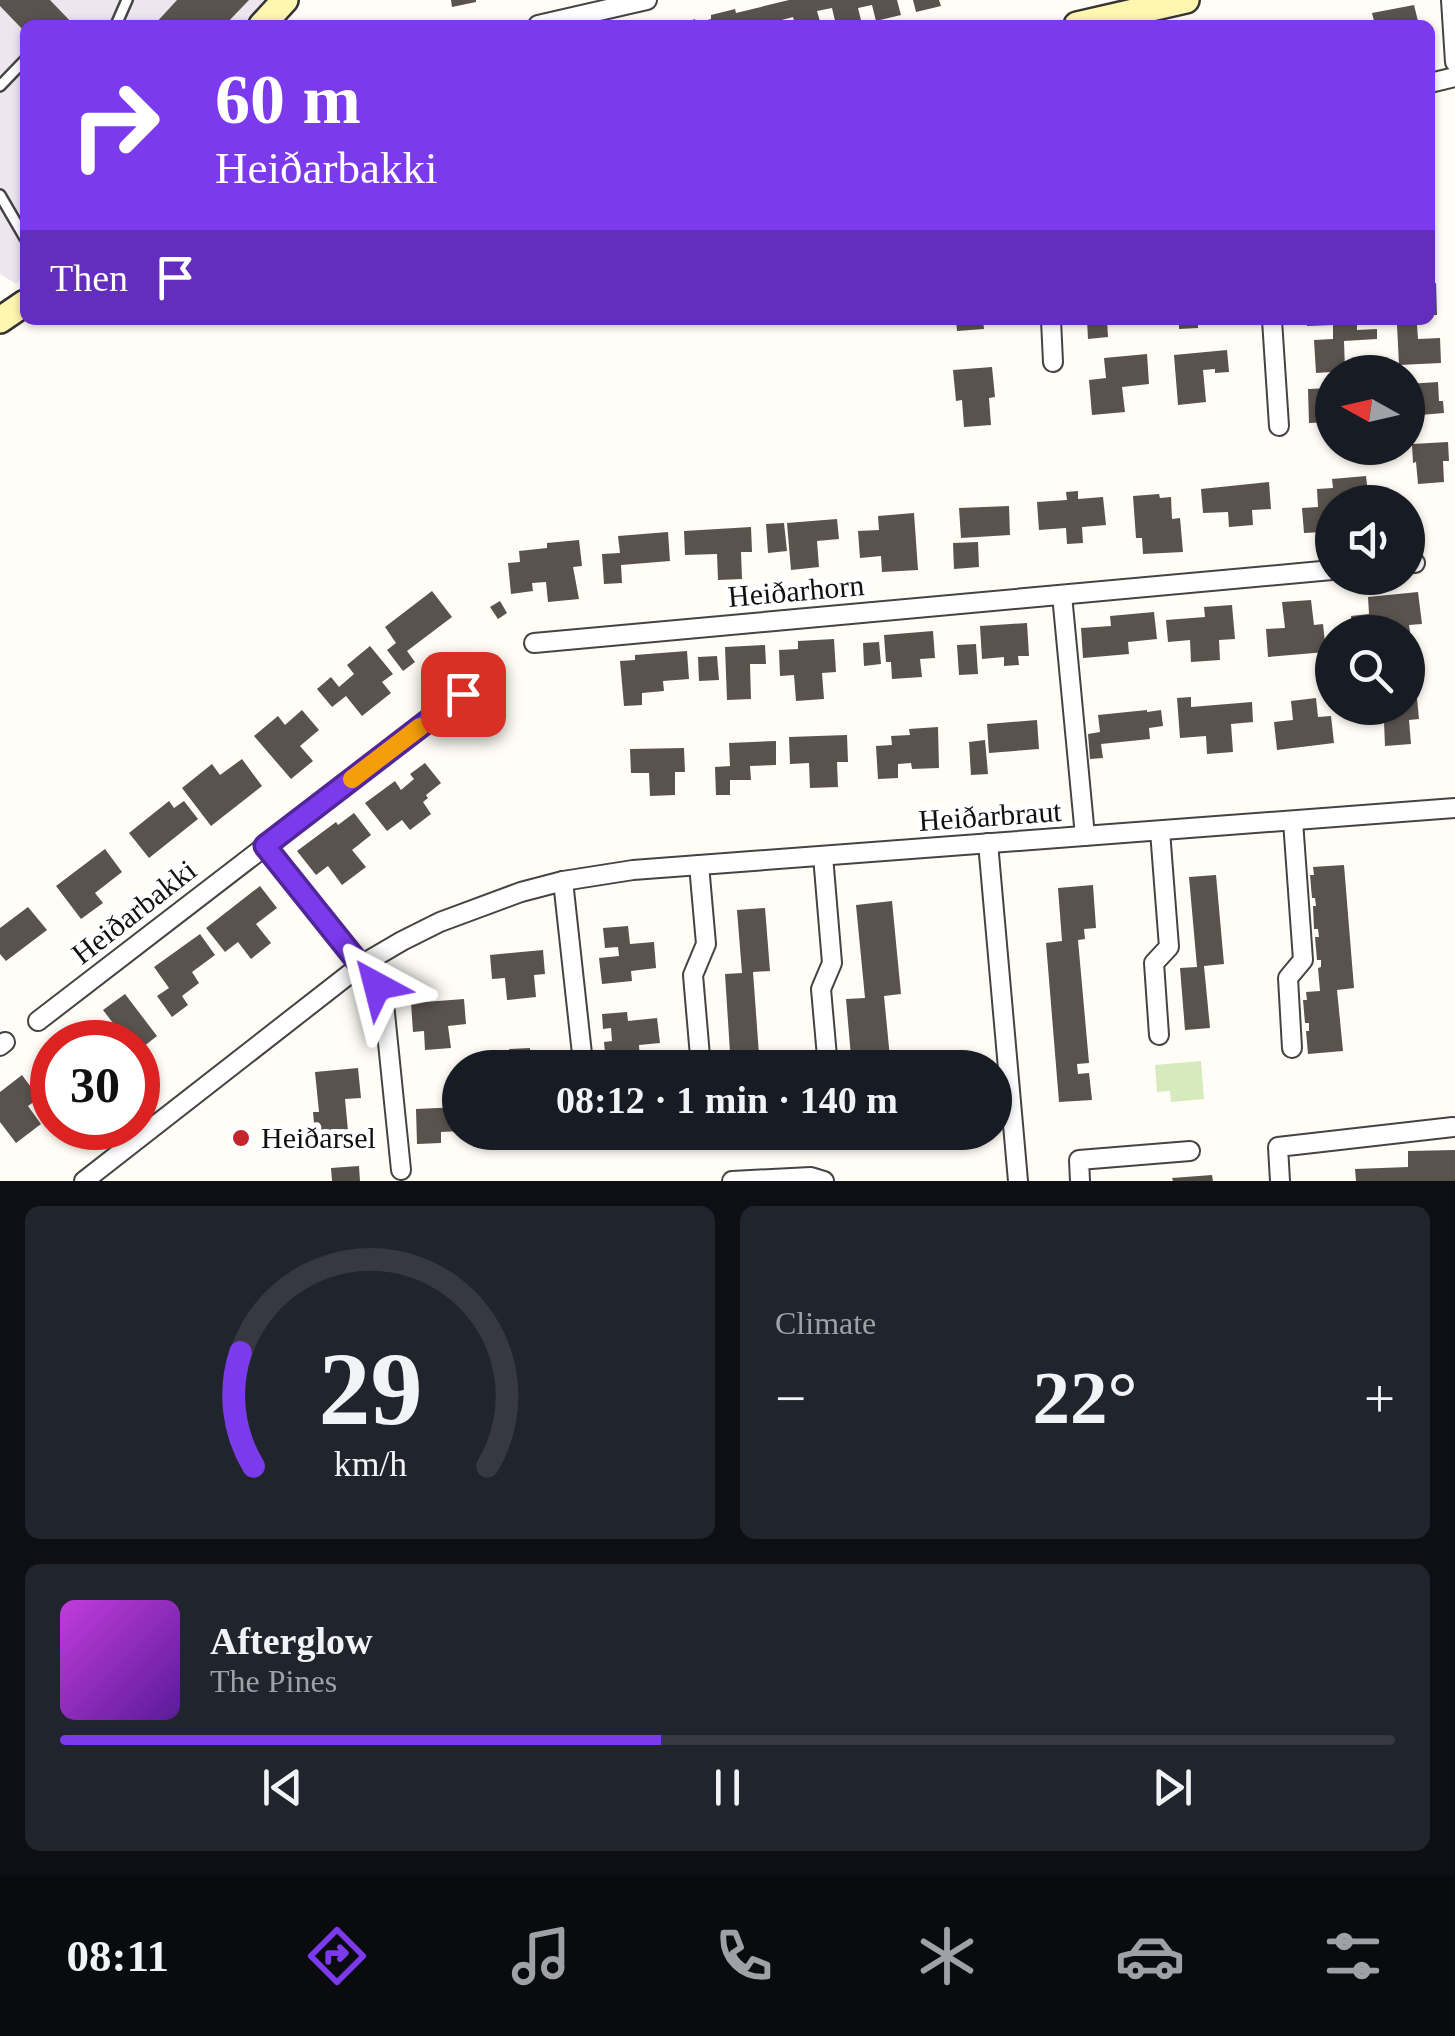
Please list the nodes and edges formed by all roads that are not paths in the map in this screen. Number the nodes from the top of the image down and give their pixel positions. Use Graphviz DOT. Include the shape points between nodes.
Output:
graph roads {
  1 [pos="647,0"];
  2 [pos="1186,0"];
  3 [pos="1451,0"];
  4 [pos="560,20"];
  5 [pos="1099,20"];
  6 [pos="1455,62"];
  7 [pos="20,65"];
  8 [pos="0,86"];
  9 [pos="0,194"];
  10 [pos="20,229"];
  11 [pos="1051,325"];
  12 [pos="1272,325"];
  13 [pos="1054,362"];
  14 [pos="1279,426"];
  15 [pos="1315,572"];
  16 [pos="1062,594"];
  17 [pos="534,642"];
  18 [pos="463,694"];
  19 [pos="1455,808"];
  20 [pos="1293,821"];
  21 [pos="1160,831"];
  22 [pos="1085,836"];
  23 [pos="988,844"];
  24 [pos="265,846"];
  25 [pos="823,856"];
  26 [pos="700,865"];
  27 [pos="563,881"];
  28 [pos="362,965"];
  29 [pos="39,1020"];
  30 [pos="1159,1035"];
  31 [pos="1292,1048"];
  32 [pos="582,1050"];
  33 [pos="698,1050"];
  34 [pos="826,1050"];
  35 [pos="1452,1127"];
  36 [pos="1190,1151"];
  37 [pos="400,1170"];
  38 [pos="84,1181"];
  39 [pos="732,1181"];
  40 [pos="824,1181"];
  41 [pos="1018,1181"];
  42 [pos="1080,1181"];
  43 [pos="1280,1181"];
  1 -- 4 [label="street"];
  2 -- 5 [label="main road"];
  3 -- 6 [label="street"];
  7 -- 8 [label="lane"];
  9 -- 10 [label="lane"];
  11 -- 13 [label="street"];
  12 -- 14 [label="street"];
  15 -- 16 [label="street, Heiðarhorn"];
  16 -- 17 [label="street, Heiðarhorn"];
  16 -- 22 [label="street"];
  18 -- 24 [label="street, Heiðarbakki"];
  19 -- 20 [label="street, Heiðarbraut"];
  20 -- 21 [label="street, Heiðarbraut"];
  20 -- 31 [label="street" via="1302,960 1288,978"];
  21 -- 22 [label="street, Heiðarbraut"];
  21 -- 30 [label="street" via="1170,947 1154,962"];
  22 -- 23 [label="street, Heiðarbraut"];
  23 -- 25 [label="street, Heiðarbraut"];
  23 -- 41 [label="street"];
  24 -- 28 [label="street"];
  24 -- 29 [label="street, Heiðarbakki"];
  25 -- 26 [label="street, Heiðarbraut"];
  25 -- 34 [label="street" via="832,963 821,989"];
  26 -- 27 [label="street, Heiðarbraut"];
  26 -- 33 [label="street" via="706,944 692,975"];
  27 -- 28 [label="street, Heiðarbraut" via="440,922"];
  27 -- 32 [label="street"];
  28 -- 37 [label="street" via="382,994"];
  28 -- 38 [label="street, Heiðarbraut"];
  35 -- 43 [label="street" via="1278,1147"];
  36 -- 42 [label="street" via="1079,1160"];
  39 -- 40 [label="street"];
}
